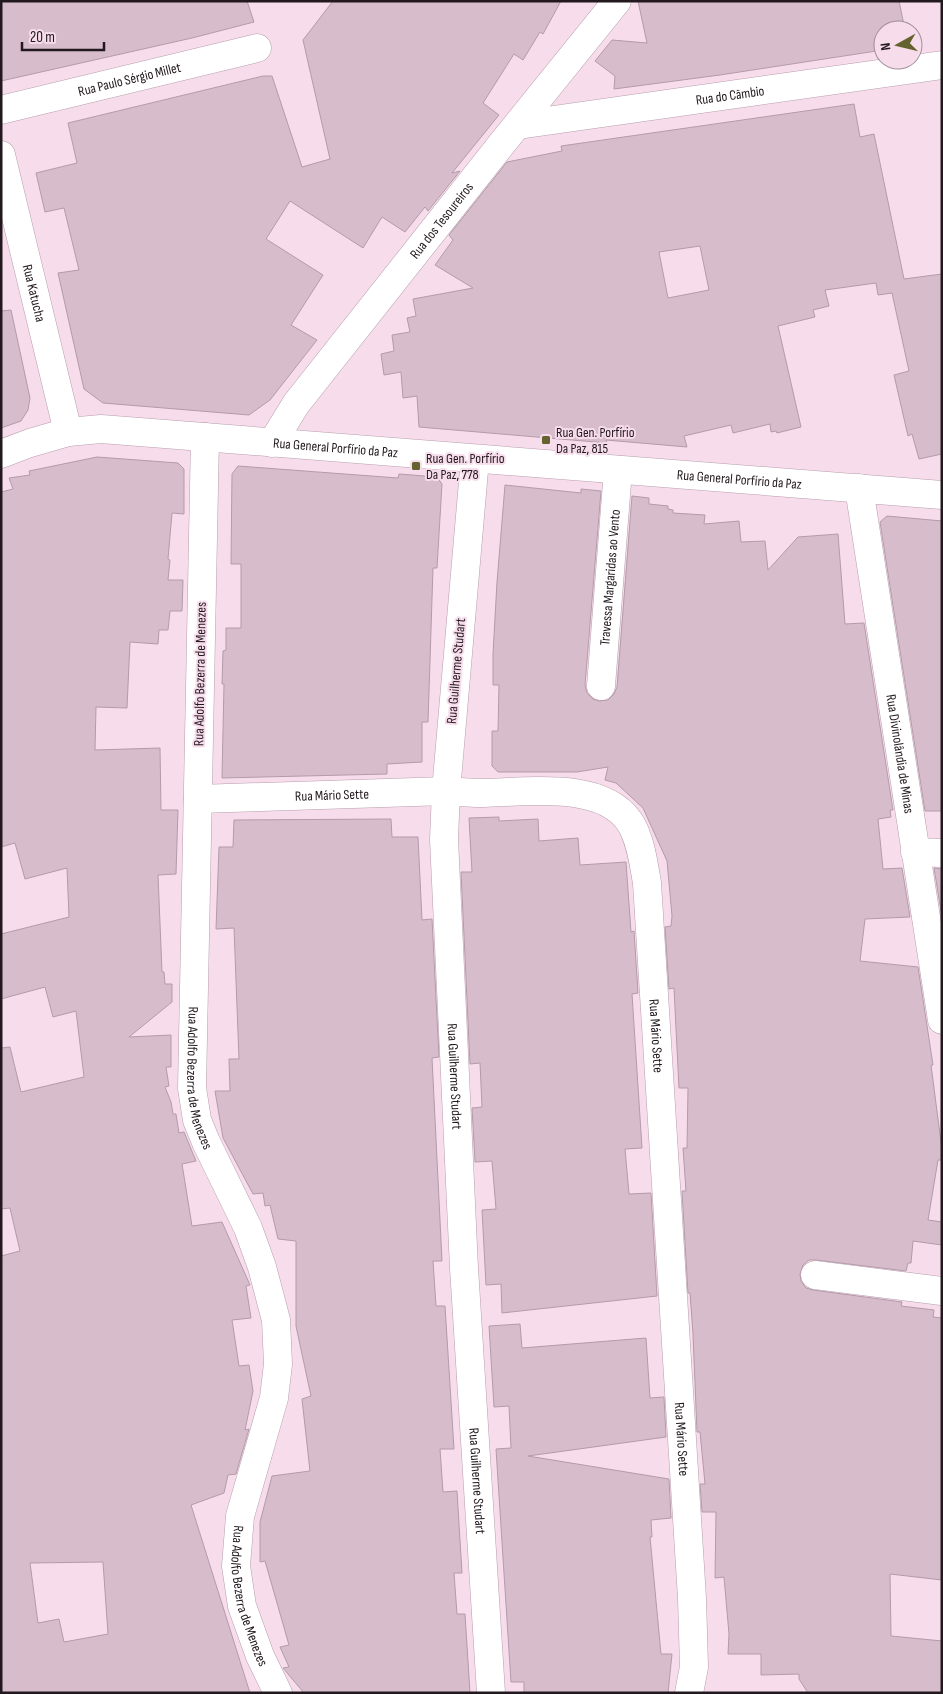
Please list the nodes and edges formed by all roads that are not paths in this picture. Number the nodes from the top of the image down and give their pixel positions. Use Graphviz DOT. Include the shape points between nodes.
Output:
graph roads {
  1 [pos="617,1"];
  2 [pos="257,48"];
  3 [pos="942,65"];
  4 [pos="1,110"];
  5 [pos="518,125"];
  6 [pos="1,155"];
  7 [pos="68,432"];
  8 [pos="205,437"];
  9 [pos="272,443"];
  10 [pos="1,454"];
  11 [pos="475,459"];
  12 [pos="618,470"];
  13 [pos="858,488"];
  14 [pos="942,495"];
  15 [pos="601,686"];
  16 [pos="446,791"];
  17 [pos="198,799"];
  18 [pos="928,853"];
  19 [pos="942,1020"];
  20 [pos="815,1276"];
  21 [pos="942,1291"];
  22 [pos="278,1693"];
  23 [pos="490,1693"];
  24 [pos="689,1693"];
  1 -- 5 [label="street, Rua dos Tesoureiros"];
  2 -- 4 [label="street, Rua Paulo Sérgio Millet"];
  3 -- 5 [label="street, Rua do Câmbio"];
  5 -- 9 [label="street, Rua dos Tesoureiros" via="296,404"];
  6 -- 7 [label="street, Rua Katucha"];
  7 -- 8 [label="street, Rua General Porfírio da Paz" via="102,429"];
  7 -- 10 [label="street, Rua General Porfírio da Paz"];
  8 -- 9 [label="street, Rua General Porfírio da Paz"];
  8 -- 17 [label="street, Rua Adolfo Bezerra de Menezes"];
  9 -- 11 [label="street, Rua General Porfírio da Paz"];
  11 -- 12 [label="street, Rua General Porfírio da Paz"];
  11 -- 16 [label="street, Rua Guilherme Studart"];
  12 -- 13 [label="street, Rua General Porfírio da Paz"];
  12 -- 15 [label="street, Travessa Margaridas ao Vento"];
  13 -- 14 [label="street, Rua General Porfírio da Paz"];
  13 -- 18 [label="street, Rua Divinolândia de Minas"];
  16 -- 17 [label="street, Rua Mário Sette"];
  16 -- 23 [label="street, Rua Guilherme Studart" via="444,839"];
  16 -- 24 [label="street, Rua Mário Sette" via="586,794 614,806 630,821 641,851 647,883 692,1598 694,1667"];
  17 -- 22 [label="street, Rua Adolfo Bezerra de Menezes" via="193,1096 197,1120 206,1142 248,1228 276,1320 278,1364 274,1398 240,1516 236,1566 242,1606"];
  18 -- 19 [label="street, Rua Divinolândia de Minas"];
  20 -- 21 [label="street"];
}
